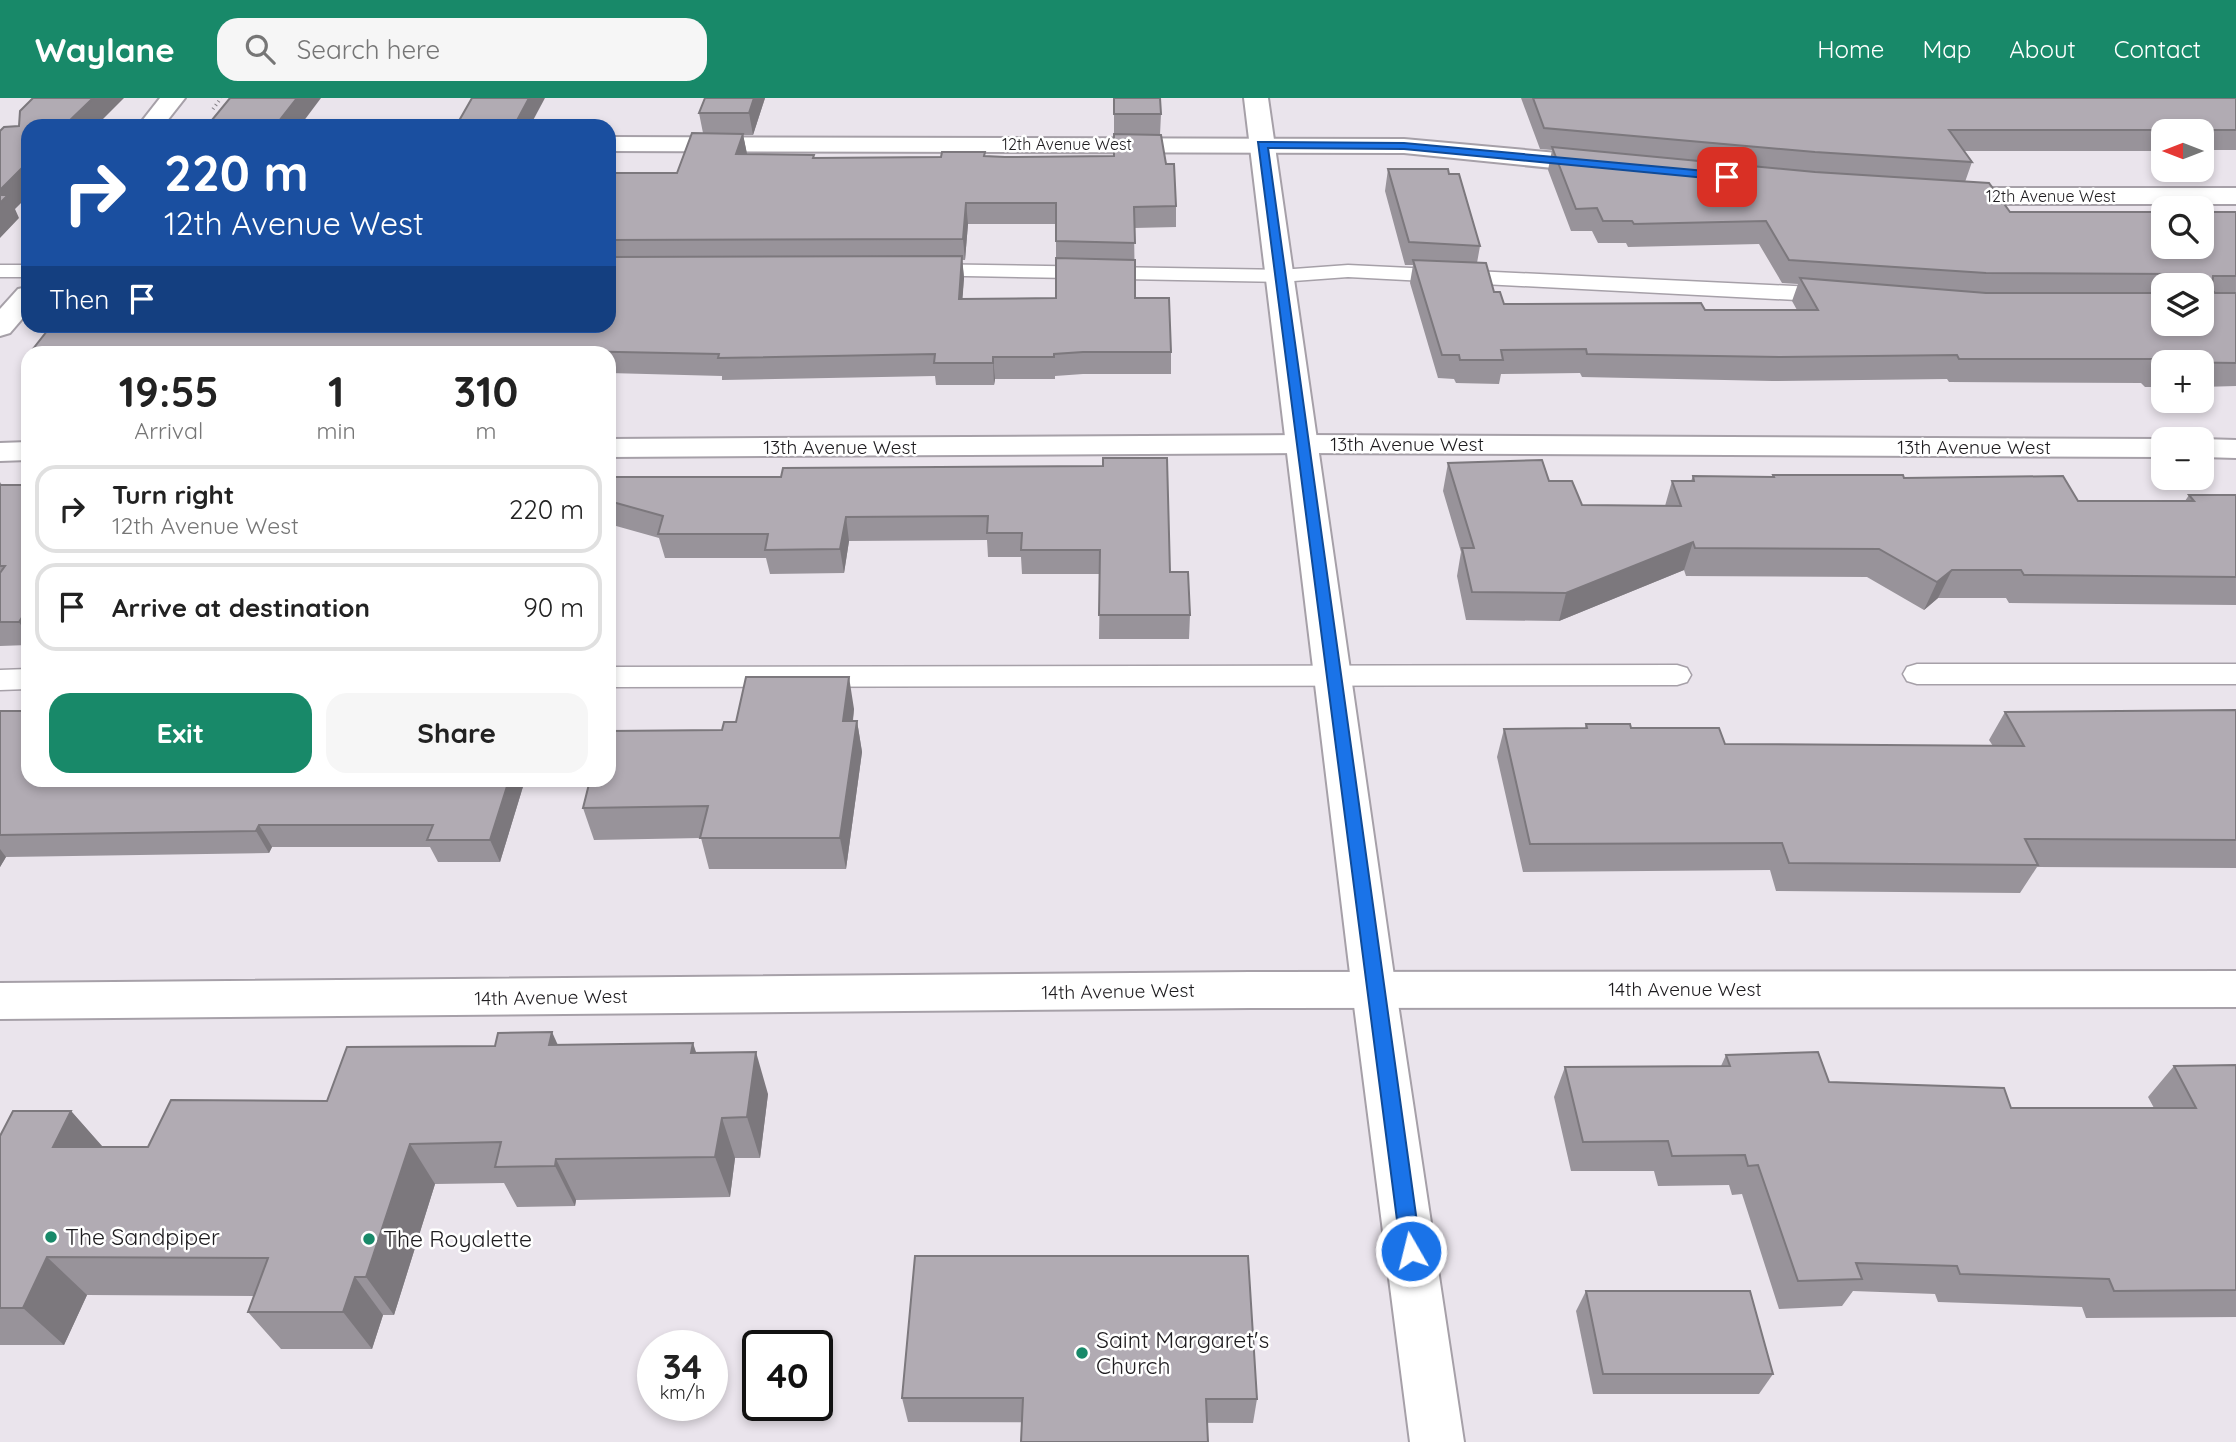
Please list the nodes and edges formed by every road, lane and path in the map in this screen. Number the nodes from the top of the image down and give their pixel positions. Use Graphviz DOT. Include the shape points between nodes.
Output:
graph roads {
  1 [pos="173,98"];
  2 [pos="221,98"];
  3 [pos="1256,98"];
  4 [pos="208,115"];
  5 [pos="156,119"];
  6 [pos="616,144"];
  7 [pos="1262,145"];
  8 [pos="1627,167"];
  9 [pos="1927,192"];
  10 [pos="2236,196"];
  11 [pos="901,270"];
  12 [pos="0,271"];
  13 [pos="21,271"];
  14 [pos="1280,276"];
  15 [pos="1850,296"];
  16 [pos="21,303"];
  17 [pos="0,327"];
  18 [pos="1302,444"];
  19 [pos="616,448"];
  20 [pos="2151,448"];
  21 [pos="2214,448"];
  22 [pos="2236,449"];
  23 [pos="0,452"];
  24 [pos="21,452"];
  25 [pos="1917,674"];
  26 [pos="2236,674"];
  27 [pos="1332,675"];
  28 [pos="1676,675"];
  29 [pos="616,677"];
  30 [pos="0,680"];
  31 [pos="21,680"];
  32 [pos="2236,989"];
  33 [pos="1374,990"];
  34 [pos="0,1001"];
  35 [pos="1437,1442"];
  1 -- 5 [label="street"];
  2 -- 4 [label="path"];
  3 -- 7 [label="street"];
  6 -- 7 [label="street, 12th Avenue West"];
  7 -- 8 [label="street, 12th Avenue West" via="1404,146"];
  7 -- 14 [label="street"];
  9 -- 10 [label="street, 12th Avenue West"];
  11 -- 14 [label="lane"];
  12 -- 13 [label="lane"];
  14 -- 15 [label="lane" via="1348,271"];
  14 -- 18 [label="street"];
  16 -- 17 [label="street"];
  18 -- 19 [label="street, 13th Avenue West"];
  18 -- 20 [label="street, 13th Avenue West"];
  18 -- 27 [label="street"];
  21 -- 22 [label="street"];
  23 -- 24 [label="street"];
  25 -- 26 [label="lane"];
  27 -- 28 [label="lane"];
  27 -- 29 [label="lane"];
  27 -- 33 [label="street"];
  30 -- 31 [label="lane"];
  32 -- 33 [label="street, 14th Avenue West"];
  33 -- 34 [label="street, 14th Avenue West"];
  33 -- 35 [label="street"];
}
